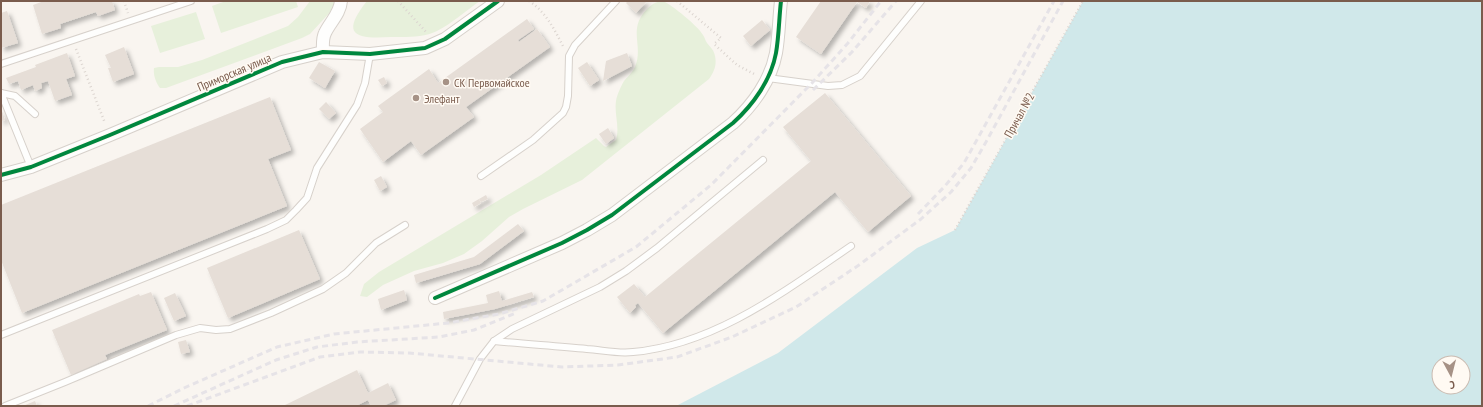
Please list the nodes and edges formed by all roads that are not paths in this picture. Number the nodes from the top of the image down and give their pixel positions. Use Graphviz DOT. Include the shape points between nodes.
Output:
graph roads {
  1 [pos="191,1"];
  2 [pos="498,1"];
  3 [pos="616,1"];
  4 [pos="781,1"];
  5 [pos="921,1"];
  6 [pos="343,2"];
  7 [pos="323,52"];
  8 [pos="370,54"];
  9 [pos="1,64"];
  10 [pos="768,78"];
  11 [pos="1,93"];
  12 [pos="35,114"];
  13 [pos="763,160"];
  14 [pos="31,167"];
  15 [pos="1,175"];
  16 [pos="481,176"];
  17 [pos="405,225"];
  18 [pos="851,246"];
  19 [pos="435,298"];
  20 [pos="1,335"];
  21 [pos="494,341"];
  22 [pos="5,406"];
  23 [pos="455,406"];
  1 -- 9 [label="lane"];
  2 -- 8 [label="street, Приморская улица" via="437,44 426,48"];
  3 -- 16 [label="lane" via="575,45 569,56 568,96 563,113 533,140"];
  4 -- 10 [label="street" via="776,54"];
  5 -- 10 [label="lane" via="860,76 842,84 828,86"];
  6 -- 7 [label="street" via="324,33"];
  7 -- 8 [label="street, Приморская улица"];
  7 -- 14 [label="street, Приморская улица" via="282,62"];
  8 -- 20 [label="lane" via="365,82 357,105 317,168 307,198 286,220"];
  10 -- 19 [label="street" via="750,106 733,123 612,215 562,243"];
  11 -- 12 [label="lane" via="15,96"];
  11 -- 14 [label="lane"];
  13 -- 21 [label="lane" via="626,271 600,287 512,329"];
  14 -- 15 [label="street, Приморская улица"];
  17 -- 22 [label="lane" via="376,243 346,273 323,289 271,313 230,329 200,328 176,335"];
  18 -- 21 [label="lane" via="774,299 689,341 663,348 631,352"];
  21 -- 23 [label="lane" via="480,360"];
}
